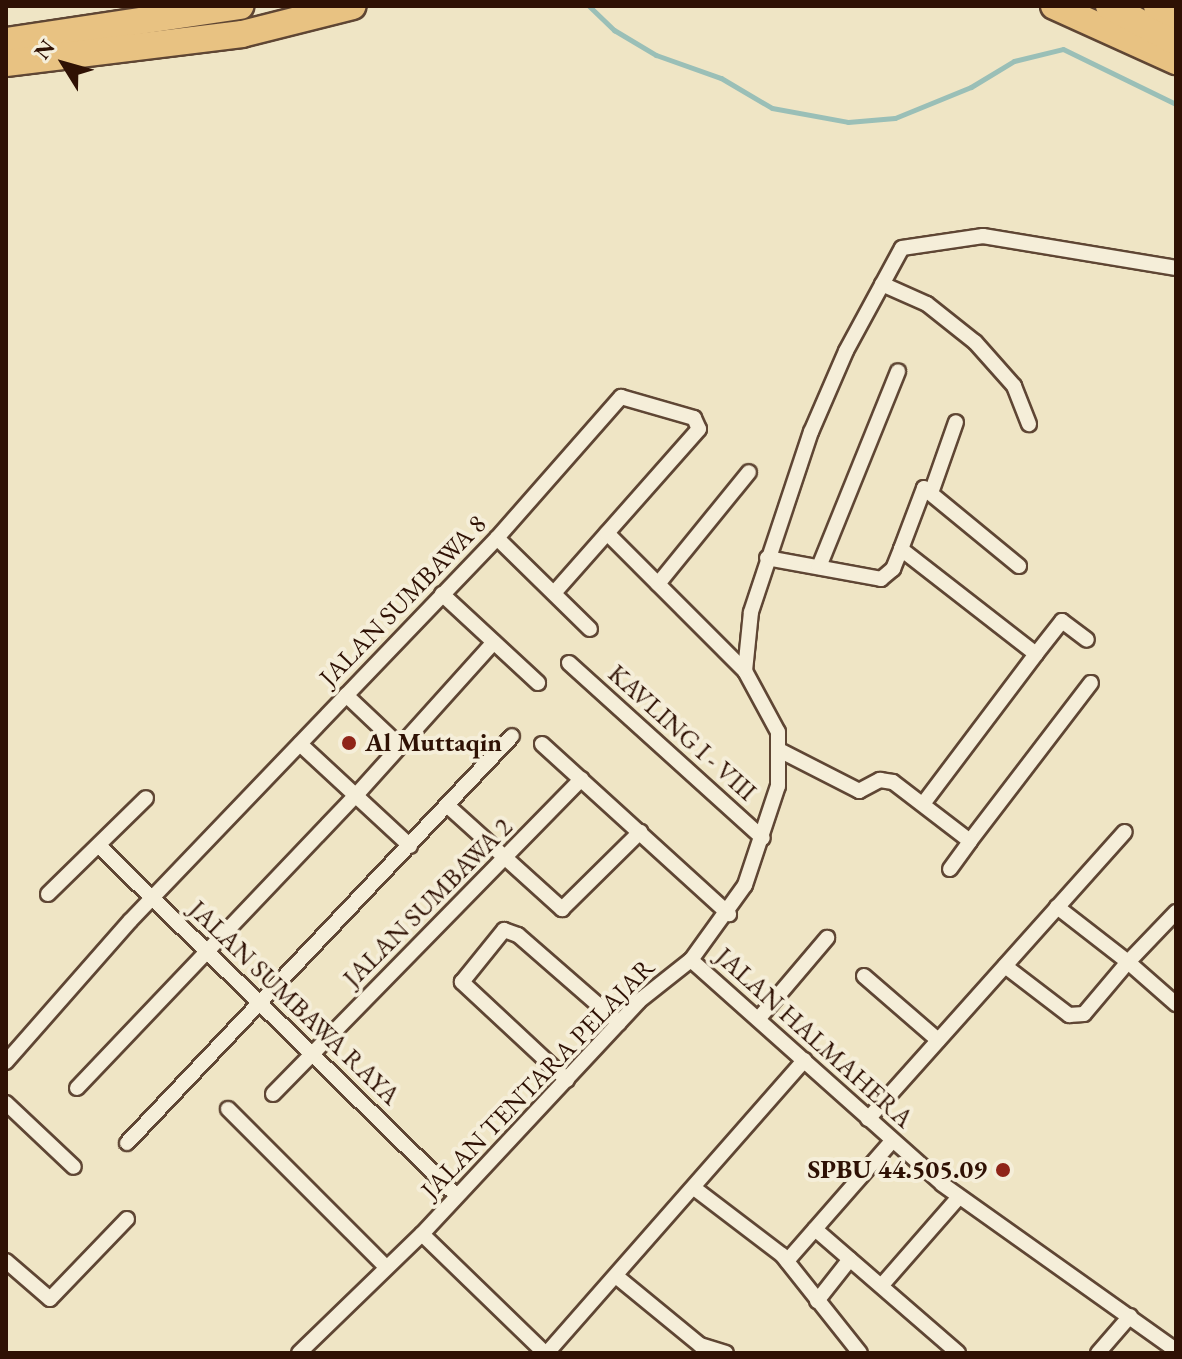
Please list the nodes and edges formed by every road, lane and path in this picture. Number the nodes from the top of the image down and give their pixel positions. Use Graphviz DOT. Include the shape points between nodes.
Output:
graph roads {
  1 [pos="147,6"];
  2 [pos="240,6"];
  3 [pos="315,6"];
  4 [pos="353,6"];
  5 [pos="1054,6"];
  6 [pos="1109,6"];
  7 [pos="1157,6"];
  8 [pos="1176,15"];
  9 [pos="242,34"];
  10 [pos="16,40"];
  11 [pos="1176,42"];
  12 [pos="1176,61"];
  13 [pos="6,63"];
  14 [pos="1176,268"];
  15 [pos="882,284"];
  16 [pos="898,371"];
  17 [pos="956,422"];
  18 [pos="1029,424"];
  19 [pos="749,472"];
  20 [pos="931,493"];
  21 [pos="607,533"];
  22 [pos="497,538"];
  23 [pos="901,549"];
  24 [pos="767,558"];
  25 [pos="1019,566"];
  26 [pos="819,567"];
  27 [pos="658,584"];
  28 [pos="554,593"];
  29 [pos="442,594"];
  30 [pos="590,629"];
  31 [pos="1087,640"];
  32 [pos="494,642"];
  33 [pos="1036,654"];
  34 [pos="569,663"];
  35 [pos="745,671"];
  36 [pos="538,683"];
  37 [pos="1091,683"];
  38 [pos="346,695"];
  39 [pos="512,736"];
  40 [pos="300,744"];
  41 [pos="542,744"];
  42 [pos="400,746"];
  43 [pos="781,751"];
  44 [pos="581,779"];
  45 [pos="358,793"];
  46 [pos="146,798"];
  47 [pos="923,804"];
  48 [pos="448,806"];
  49 [pos="640,832"];
  50 [pos="1125,832"];
  51 [pos="763,838"];
  52 [pos="970,841"];
  53 [pos="98,845"];
  54 [pos="410,846"];
  55 [pos="506,859"];
  56 [pos="950,869"];
  57 [pos="48,894"];
  58 [pos="152,898"];
  59 [pos="1057,907"];
  60 [pos="1176,912"];
  61 [pos="729,914"];
  62 [pos="827,938"];
  63 [pos="205,949"];
  64 [pos="691,960"];
  65 [pos="1128,962"];
  66 [pos="1005,966"];
  67 [pos="864,976"];
  68 [pos="259,1002"];
  69 [pos="1176,1004"];
  70 [pos="760,1017"];
  71 [pos="619,1023"];
  72 [pos="938,1040"];
  73 [pos="313,1052"];
  74 [pos="804,1060"];
  75 [pos="6,1062"];
  76 [pos="567,1080"];
  77 [pos="77,1088"];
  78 [pos="273,1094"];
  79 [pos="6,1103"];
  80 [pos="228,1109"];
  81 [pos="868,1119"];
  82 [pos="892,1141"];
  83 [pos="127,1143"];
  84 [pos="74,1167"];
  85 [pos="694,1188"];
  86 [pos="457,1196"];
  87 [pos="959,1197"];
  88 [pos="127,1219"];
  89 [pos="815,1229"];
  90 [pos="422,1234"];
  91 [pos="850,1259"];
  92 [pos="6,1261"];
  93 [pos="787,1261"];
  94 [pos="386,1267"];
  95 [pos="616,1276"];
  96 [pos="882,1285"];
  97 [pos="817,1301"];
  98 [pos="1130,1316"];
  99 [pos="1174,1344"];
  100 [pos="299,1353"];
  101 [pos="546,1353"];
  102 [pos="726,1353"];
  103 [pos="860,1353"];
  104 [pos="958,1353"];
  105 [pos="1098,1353"];
  1 -- 10 [label="highway"];
  2 -- 10 [label="highway"];
  3 -- 9 [label="highway"];
  4 -- 9 [label="highway"];
  5 -- 12 [label="highway"];
  6 -- 11 [label="highway"];
  7 -- 8 [label="highway"];
  9 -- 13 [label="highway"];
  14 -- 15 [label="street" via="983,236 902,248"];
  15 -- 18 [label="street" via="927,304 975,342 1014,386"];
  15 -- 24 [label="street" via="811,432"];
  16 -- 26 [label="street"];
  17 -- 20 [label="street"];
  19 -- 27 [label="street"];
  20 -- 23 [label="street" via="922,490"];
  20 -- 25 [label="street"];
  21 -- 22 [label="street, JALAN SUMBAWA 8" via="699,429 694,418 621,397"];
  21 -- 27 [label="street"];
  21 -- 28 [label="street"];
  22 -- 28 [label="street"];
  22 -- 29 [label="street, JALAN SUMBAWA 8"];
  23 -- 26 [label="street" via="893,569 881,579"];
  23 -- 33 [label="street"];
  24 -- 26 [label="street"];
  24 -- 35 [label="street" via="751,612"];
  27 -- 35 [label="street"];
  28 -- 30 [label="street"];
  29 -- 32 [label="street"];
  29 -- 38 [label="street, JALAN SUMBAWA 8"];
  31 -- 33 [label="street" via="1062,621"];
  32 -- 36 [label="street"];
  32 -- 42 [label="street"];
  33 -- 47 [label="street"];
  34 -- 51 [label="street, KAVLING I - VIII"];
  35 -- 43 [label="street" via="778,732"];
  37 -- 52 [label="street"];
  38 -- 40 [label="street, JALAN SUMBAWA 8"];
  38 -- 42 [label="street"];
  39 -- 48 [label="street"];
  40 -- 45 [label="street"];
  40 -- 58 [label="street, JALAN SUMBAWA 8"];
  41 -- 44 [label="street"];
  42 -- 45 [label="street"];
  43 -- 47 [label="street" via="859,791 880,780 893,782"];
  43 -- 51 [label="street, JALAN TENTARA PELAJAR" via="778,786"];
  44 -- 49 [label="street"];
  44 -- 55 [label="street, JALAN SUMBAWA 2"];
  45 -- 54 [label="street"];
  45 -- 63 [label="street"];
  46 -- 53 [label="street"];
  47 -- 52 [label="street"];
  48 -- 54 [label="street"];
  48 -- 55 [label="street"];
  49 -- 55 [label="street" via="564,909"];
  49 -- 61 [label="street"];
  50 -- 59 [label="street"];
  51 -- 61 [label="street, JALAN TENTARA PELAJAR"];
  52 -- 56 [label="street"];
  53 -- 57 [label="street"];
  53 -- 58 [label="street, JALAN SUMBAWA RAYA"];
  54 -- 68 [label="street"];
  55 -- 73 [label="street, JALAN SUMBAWA 2"];
  58 -- 63 [label="street, JALAN SUMBAWA RAYA"];
  58 -- 75 [label="street, JALAN SUMBAWA 8"];
  59 -- 65 [label="street"];
  59 -- 66 [label="street"];
  60 -- 65 [label="street"];
  61 -- 64 [label="street, JALAN TENTARA PELAJAR"];
  62 -- 70 [label="street"];
  63 -- 68 [label="street, JALAN SUMBAWA RAYA"];
  63 -- 77 [label="street"];
  64 -- 70 [label="street, JALAN HALMAHERA"];
  64 -- 71 [label="street, JALAN TENTARA PELAJAR" via="664,978"];
  65 -- 66 [label="street" via="1078,1018"];
  65 -- 69 [label="street"];
  66 -- 72 [label="street"];
  67 -- 72 [label="street"];
  68 -- 73 [label="street, JALAN SUMBAWA RAYA"];
  68 -- 83 [label="street"];
  70 -- 74 [label="street, JALAN HALMAHERA"];
  71 -- 76 [label="street, JALAN TENTARA PELAJAR"];
  71 -- 76 [label="street" via="518,935 504,930 462,982"];
  72 -- 81 [label="street"];
  73 -- 78 [label="street, JALAN SUMBAWA 2"];
  73 -- 86 [label="street, JALAN SUMBAWA RAYA"];
  74 -- 81 [label="street, JALAN HALMAHERA"];
  74 -- 85 [label="street"];
  76 -- 86 [label="street, JALAN TENTARA PELAJAR"];
  79 -- 84 [label="street"];
  80 -- 94 [label="street"];
  81 -- 82 [label="street, JALAN HALMAHERA"];
  82 -- 87 [label="street, JALAN HALMAHERA"];
  82 -- 89 [label="street"];
  85 -- 93 [label="street"];
  85 -- 95 [label="street"];
  86 -- 90 [label="street, JALAN TENTARA PELAJAR"];
  87 -- 96 [label="street"];
  87 -- 98 [label="street, JALAN HALMAHERA"];
  88 -- 92 [label="street" via="50,1299"];
  89 -- 91 [label="street"];
  89 -- 93 [label="street"];
  90 -- 94 [label="street, JALAN TENTARA PELAJAR"];
  90 -- 101 [label="street, JALAN TENTARA PELAJAR"];
  91 -- 96 [label="street"];
  91 -- 97 [label="street"];
  93 -- 97 [label="street"];
  94 -- 100 [label="street, JALAN TENTARA PELAJAR"];
  95 -- 101 [label="street"];
  95 -- 102 [label="street" via="700,1345"];
  96 -- 104 [label="street"];
  97 -- 103 [label="street"];
  98 -- 99 [label="street, JALAN HALMAHERA"];
  98 -- 105 [label="street"];
}
